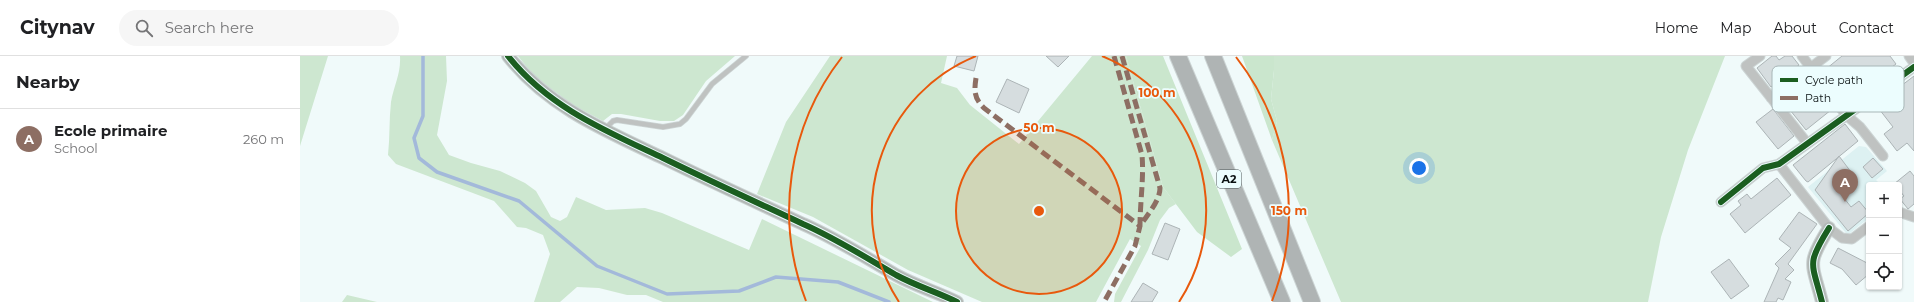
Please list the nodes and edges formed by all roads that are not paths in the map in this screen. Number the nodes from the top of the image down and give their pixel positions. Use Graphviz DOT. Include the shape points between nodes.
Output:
graph roads {
  1 [pos="508,56"];
  2 [pos="746,56"];
  3 [pos="1178,56"];
  4 [pos="1213,56"];
  5 [pos="1760,56"];
  6 [pos="1802,56"];
  7 [pos="1826,56"];
  8 [pos="1909,56"];
  9 [pos="1914,63"];
  10 [pos="1809,66"];
  11 [pos="1811,66"];
  12 [pos="1914,67"];
  13 [pos="1904,74"];
  14 [pos="1771,98"];
  15 [pos="1782,112"];
  16 [pos="1844,112"];
  17 [pos="1850,112"];
  18 [pos="1846,115"];
  19 [pos="604,130"];
  20 [pos="1807,143"];
  21 [pos="1883,156"];
  22 [pos="1779,164"];
  23 [pos="1721,202"];
  24 [pos="1902,213"];
  25 [pos="1914,217"];
  26 [pos="1829,228"];
  27 [pos="1866,228"];
  28 [pos="957,302"];
  29 [pos="1282,302"];
  30 [pos="1312,302"];
  31 [pos="1822,302"];
  1 -- 19 [label="street" via="545,94 570,112"];
  2 -- 19 [label="lane" via="712,84 680,124 663,127 617,120 611,122"];
  3 -- 29 [label="highway, A2"];
  4 -- 30 [label="highway, A2"];
  5 -- 14 [label="street" via="1746,66"];
  6 -- 10 [label="street"];
  7 -- 11 [label="street"];
  8 -- 9 [label="street"];
  12 -- 13 [label="street"];
  15 -- 20 [label="street"];
  16 -- 18 [label="street"];
  17 -- 18 [label="street"];
  18 -- 20 [label="street"];
  18 -- 21 [label="street" via="1860,127"];
  19 -- 28 [label="street" via="805,224 902,278"];
  20 -- 22 [label="street"];
  22 -- 23 [label="street" via="1763,168"];
  22 -- 26 [label="street"];
  24 -- 25 [label="street"];
  26 -- 27 [label="street" via="1842,238 1852,239"];
  26 -- 31 [label="street" via="1815,249 1813,259 1812,270"];
}
